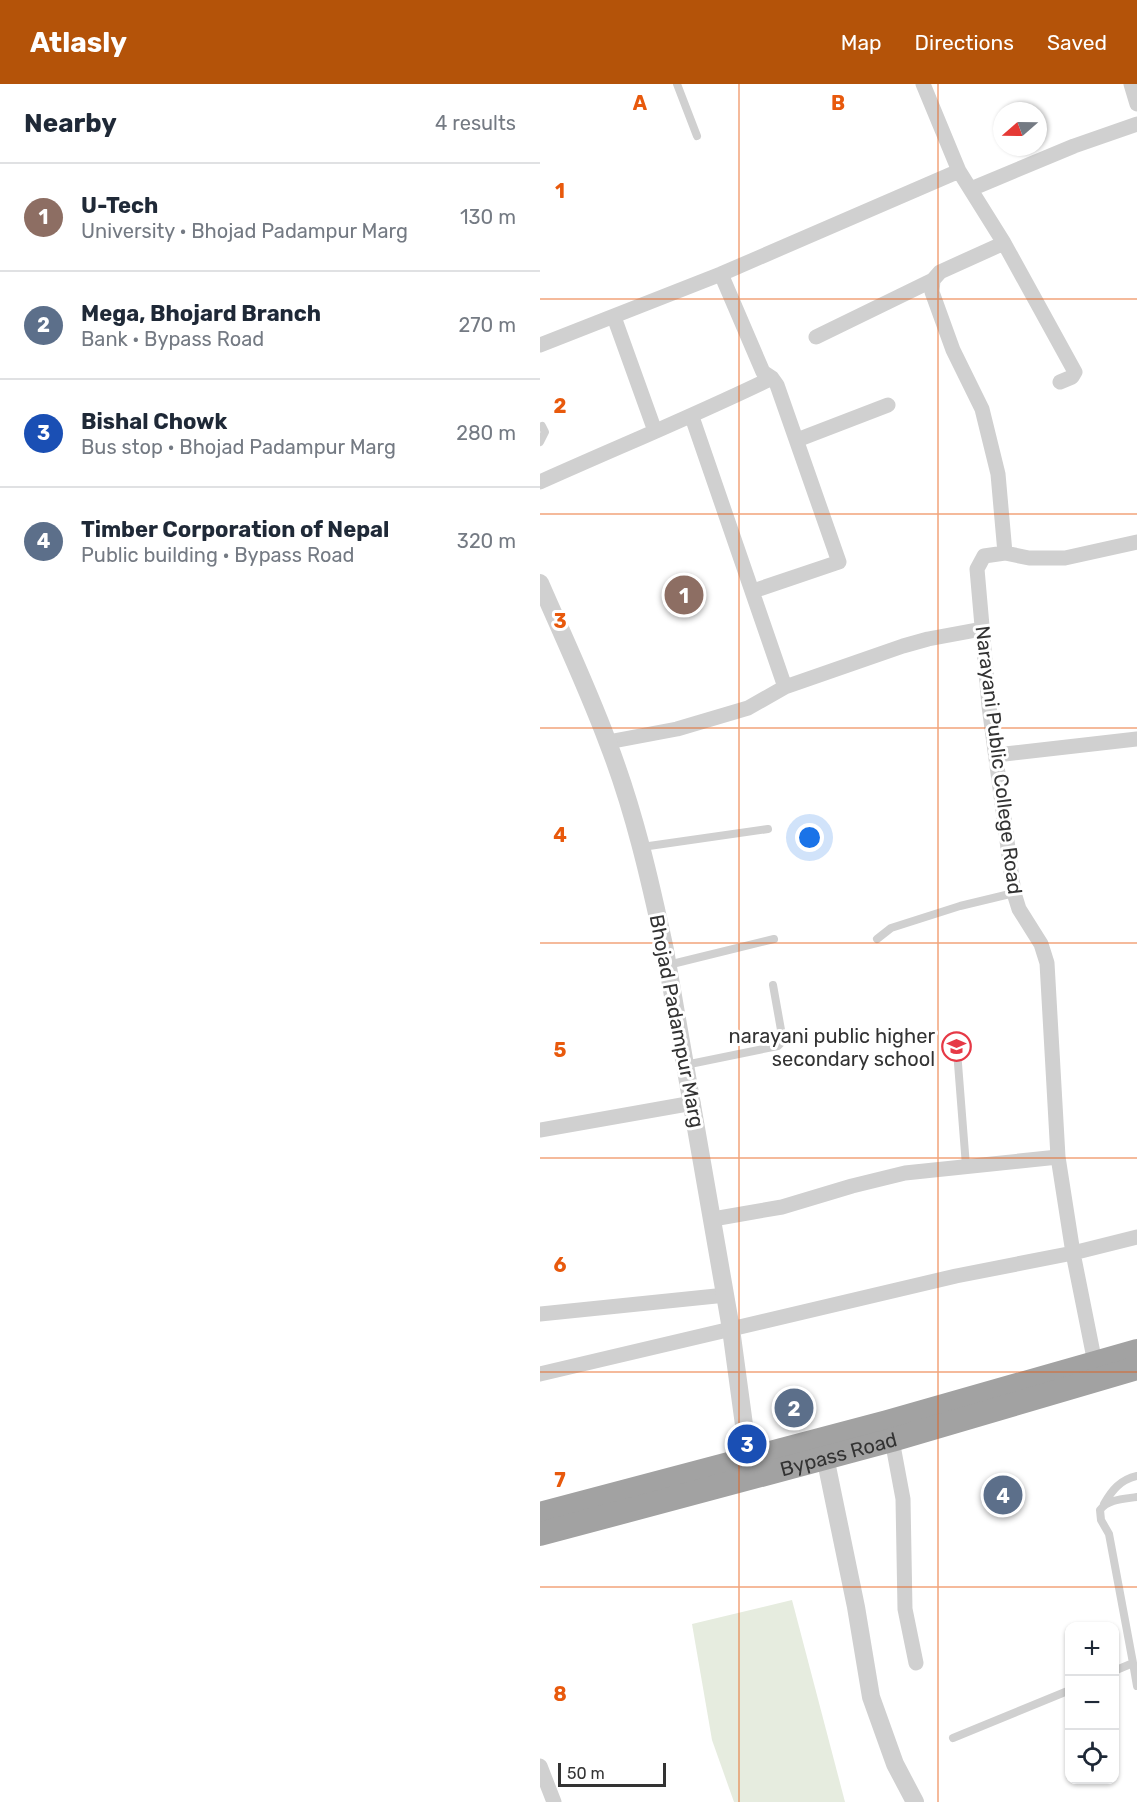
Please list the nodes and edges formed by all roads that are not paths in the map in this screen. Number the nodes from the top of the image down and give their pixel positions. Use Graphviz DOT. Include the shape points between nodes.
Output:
graph roads {
  1 [pos="677,84"];
  2 [pos="923,84"];
  3 [pos="1131,84"];
  4 [pos="1137,104"];
  5 [pos="1137,124"];
  6 [pos="698,136"];
  7 [pos="959,171"];
  8 [pos="971,189"];
  9 [pos="1004,243"];
  10 [pos="721,274"];
  11 [pos="933,280"];
  12 [pos="614,317"];
  13 [pos="816,337"];
  14 [pos="540,345"];
  15 [pos="772,378"];
  16 [pos="1060,382"];
  17 [pos="888,405"];
  18 [pos="693,417"];
  19 [pos="540,427"];
  20 [pos="655,430"];
  21 [pos="797,440"];
  22 [pos="540,442"];
  23 [pos="540,482"];
  24 [pos="1137,543"];
  25 [pos="1005,553"];
  26 [pos="540,583"];
  27 [pos="753,591"];
  28 [pos="982,629"];
  29 [pos="785,687"];
  30 [pos="1137,739"];
  31 [pos="608,742"];
  32 [pos="996,755"];
  33 [pos="768,829"];
  34 [pos="642,847"];
  35 [pos="1014,893"];
  36 [pos="774,939"];
  37 [pos="877,939"];
  38 [pos="668,965"];
  39 [pos="772,984"];
  40 [pos="956,1038"];
  41 [pos="686,1065"];
  42 [pos="693,1103"];
  43 [pos="540,1130"];
  44 [pos="1058,1157"];
  45 [pos="966,1166"];
  46 [pos="712,1219"];
  47 [pos="1137,1237"];
  48 [pos="1073,1253"];
  49 [pos="726,1295"];
  50 [pos="540,1314"];
  51 [pos="731,1329"];
  52 [pos="1137,1351"];
  53 [pos="1095,1363"];
  54 [pos="1137,1368"];
  55 [pos="540,1374"];
  56 [pos="892,1440"];
  57 [pos="823,1448"];
  58 [pos="750,1468"];
  59 [pos="1137,1476"];
  60 [pos="1137,1497"];
  61 [pos="1104,1504"];
  62 [pos="540,1514"];
  63 [pos="540,1534"];
  64 [pos="916,1662"];
  65 [pos="1133,1663"];
  66 [pos="1119,1669"];
  67 [pos="1137,1686"];
  68 [pos="1065,1692"];
  69 [pos="953,1738"];
  70 [pos="540,1766"];
  71 [pos="554,1802"];
  72 [pos="915,1802"];
  1 -- 6 [label="lane"];
  2 -- 7 [label="street"];
  3 -- 4 [label="street"];
  5 -- 8 [label="street"];
  7 -- 8 [label="street"];
  7 -- 10 [label="street"];
  8 -- 9 [label="street"];
  9 -- 11 [label="street" via="940,272"];
  9 -- 16 [label="street" via="1075,372"];
  10 -- 12 [label="street"];
  10 -- 15 [label="street" via="763,372"];
  11 -- 13 [label="street"];
  11 -- 25 [label="street" via="932,292 953,350 982,409 998,474"];
  12 -- 14 [label="street"];
  12 -- 20 [label="street"];
  15 -- 18 [label="street"];
  15 -- 21 [label="street"];
  17 -- 21 [label="street"];
  18 -- 20 [label="street"];
  18 -- 27 [label="street"];
  19 -- 22 [label="lane" via="545,432"];
  20 -- 23 [label="street"];
  21 -- 27 [label="street" via="839,562"];
  24 -- 25 [label="street" via="1065,558"];
  25 -- 28 [label="street, Narayani Public College Road" via="984,556 977,569"];
  26 -- 31 [label="street, Bhojad Padampur Marg"];
  27 -- 29 [label="street"];
  28 -- 29 [label="street" via="903,646"];
  28 -- 32 [label="street, Narayani Public College Road"];
  29 -- 31 [label="street" via="748,708 677,729"];
  30 -- 32 [label="street"];
  31 -- 34 [label="street, Bhojad Padampur Marg"];
  32 -- 35 [label="street, Narayani Public College Road"];
  33 -- 34 [label="lane"];
  34 -- 38 [label="street, Bhojad Padampur Marg"];
  35 -- 37 [label="lane" via="891,927"];
  35 -- 44 [label="street, Narayani Public College Road" via="1047,963"];
  36 -- 38 [label="lane"];
  38 -- 41 [label="street, Bhojad Padampur Marg"];
  39 -- 41 [label="lane" via="783,1041 778,1046"];
  40 -- 45 [label="lane"];
  41 -- 42 [label="street, Bhojad Padampur Marg"];
  42 -- 43 [label="street"];
  42 -- 46 [label="street, Bhojad Padampur Marg"];
  44 -- 45 [label="street"];
  44 -- 48 [label="street, Narayani Public College Road"];
  45 -- 46 [label="street" via="905,1173 782,1207"];
  46 -- 49 [label="street, Bhojad Padampur Marg"];
  47 -- 48 [label="street"];
  48 -- 51 [label="street"];
  48 -- 53 [label="street, Narayani Public College Road"];
  49 -- 50 [label="street"];
  49 -- 51 [label="street, Bhojad Padampur Marg"];
  51 -- 55 [label="street"];
  51 -- 58 [label="street, Bhojad Padampur Marg"];
  52 -- 53 [label="highway, Bypass Road"];
  53 -- 57 [label="highway, Bypass Road"];
  54 -- 56 [label="highway, Bypass Road"];
  56 -- 57 [label="highway, Bypass Road"];
  56 -- 64 [label="street" via="903,1499 904,1609"];
  57 -- 58 [label="highway, Bypass Road"];
  57 -- 72 [label="street" via="871,1697"];
  58 -- 62 [label="highway, Bypass Road"];
  58 -- 63 [label="highway, Bypass Road"];
  59 -- 61 [label="lane" via="1111,1490"];
  60 -- 61 [label="lane"];
  61 -- 65 [label="lane" via="1101,1520 1109,1534"];
  65 -- 66 [label="lane"];
  65 -- 67 [label="lane"];
  68 -- 69 [label="lane"];
  70 -- 71 [label="street"];
}
